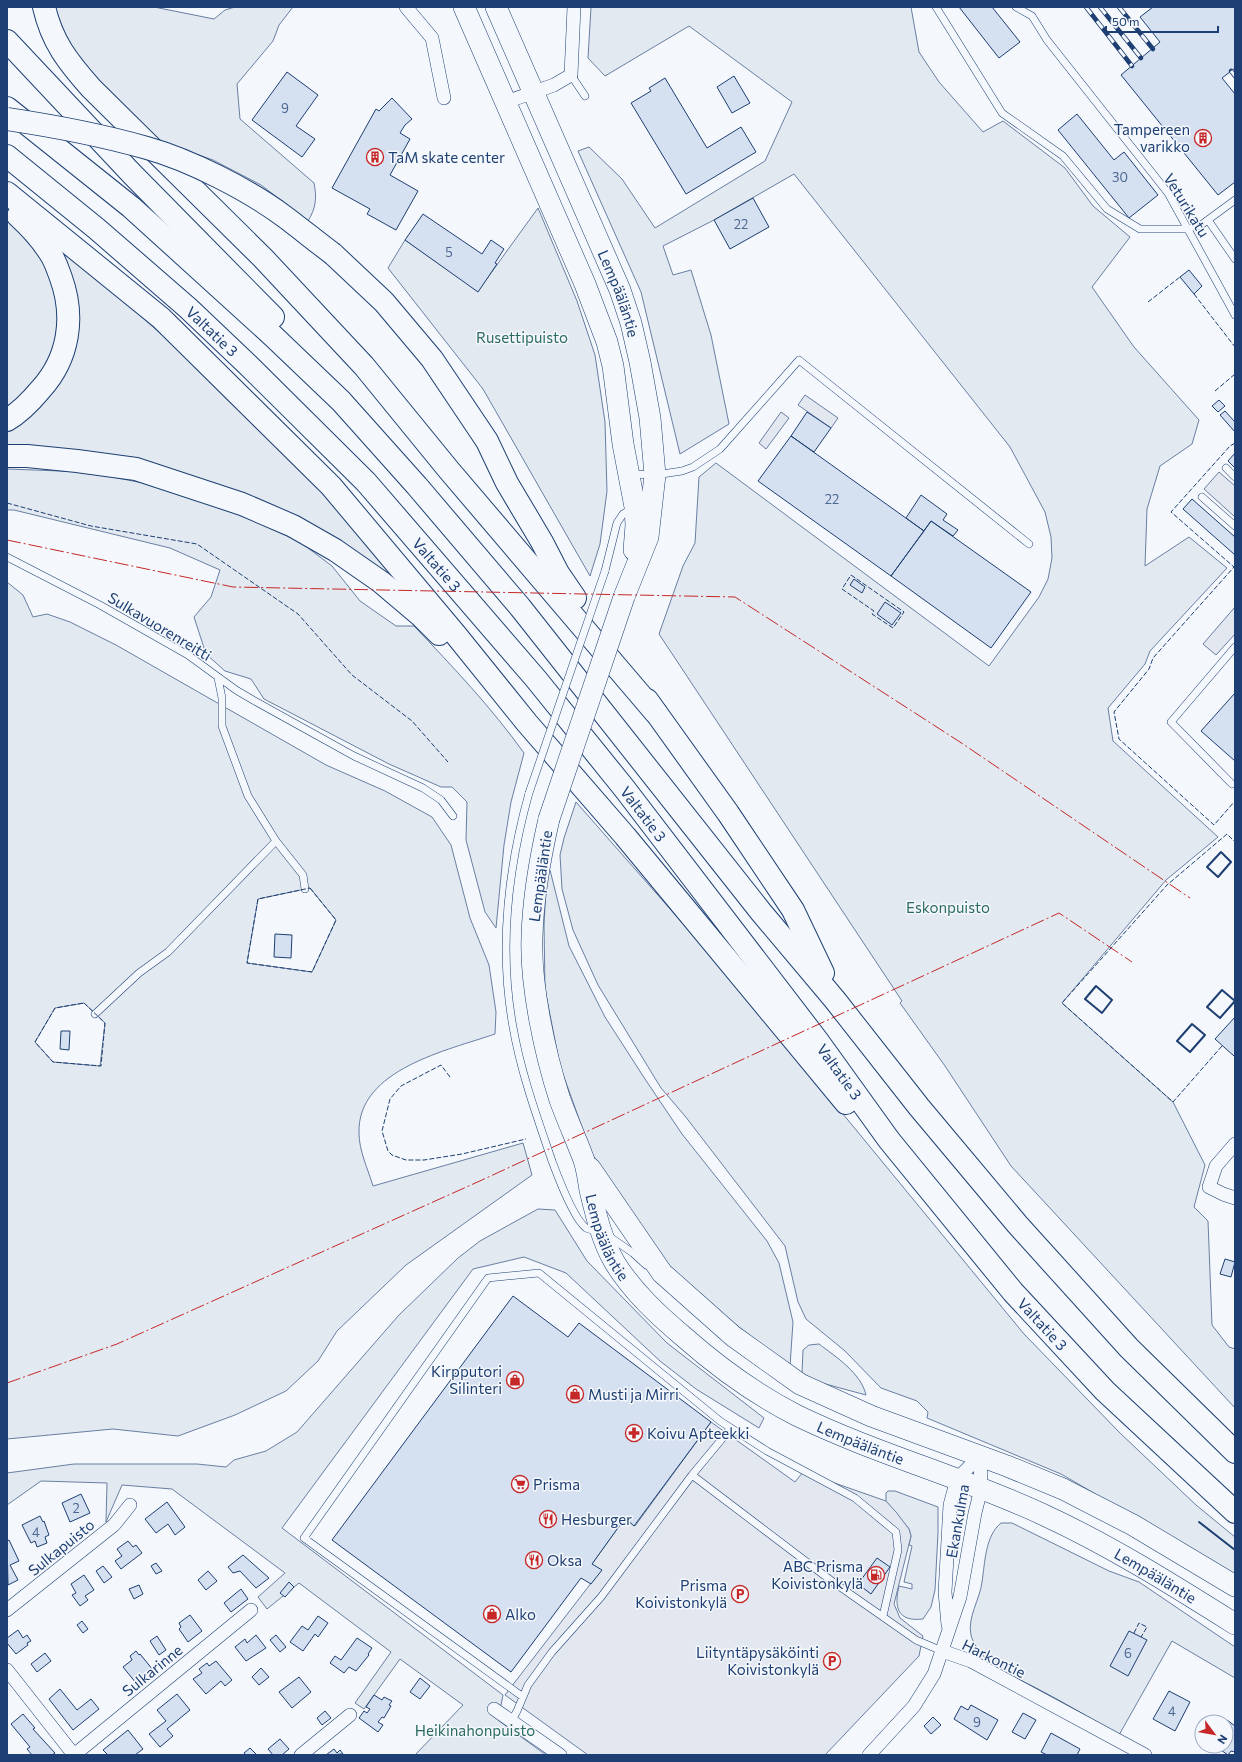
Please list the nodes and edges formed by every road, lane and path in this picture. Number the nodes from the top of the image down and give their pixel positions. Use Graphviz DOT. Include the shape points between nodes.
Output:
graph roads {
  1 [pos="44,7"];
  2 [pos="406,7"];
  3 [pos="464,7"];
  4 [pos="496,7"];
  5 [pos="574,7"];
  6 [pos="936,7"];
  7 [pos="1016,7"];
  8 [pos="7,41"];
  9 [pos="572,75"];
  10 [pos="533,92"];
  11 [pos="585,96"];
  12 [pos="444,98"];
  13 [pos="506,102"];
  14 [pos="7,108"];
  15 [pos="7,119"];
  16 [pos="7,156"];
  17 [pos="7,193"];
  18 [pos="1235,200"];
  19 [pos="7,206"];
  20 [pos="1208,220"];
  21 [pos="1187,229"];
  22 [pos="1235,259"];
  23 [pos="1235,315"];
  24 [pos="341,401"];
  25 [pos="7,420"];
  26 [pos="7,456"];
  27 [pos="1226,468"];
  28 [pos="629,474"];
  29 [pos="655,475"];
  30 [pos="1235,477"];
  31 [pos="1202,497"];
  32 [pos="635,508"];
  33 [pos="1235,526"];
  34 [pos="1029,544"];
  35 [pos="7,557"];
  36 [pos="624,597"];
  37 [pos="1235,647"];
  38 [pos="218,678"];
  39 [pos="655,712"];
  40 [pos="527,723"];
  41 [pos="1232,784"];
  42 [pos="453,816"];
  43 [pos="276,841"];
  44 [pos="305,889"];
  45 [pos="835,1000"];
  46 [pos="95,1014"];
  47 [pos="889,1140"];
  48 [pos="1235,1144"];
  49 [pos="584,1160"];
  50 [pos="1235,1198"];
  51 [pos="601,1231"];
  52 [pos="662,1273"];
  53 [pos="731,1428"];
  54 [pos="1235,1452"];
  55 [pos="980,1456"];
  56 [pos="692,1475"];
  57 [pos="956,1479"];
  58 [pos="981,1489"];
  59 [pos="130,1505"];
  60 [pos="1235,1512"];
  61 [pos="1235,1586"];
  62 [pos="7,1610"];
  63 [pos="251,1610"];
  64 [pos="883,1616"];
  65 [pos="1235,1624"];
  66 [pos="948,1630"];
  67 [pos="942,1651"];
  68 [pos="7,1670"];
  69 [pos="523,1697"];
  70 [pos="494,1709"];
  71 [pos="350,1715"];
  72 [pos="512,1720"];
  73 [pos="74,1755"];
  74 [pos="301,1755"];
  75 [pos="560,1755"];
  76 [pos="869,1755"];
  77 [pos="1145,1755"];
  1 -- 39 [label="highway" via="54,40 75,70 263,258 364,366 448,469"];
  2 -- 12 [label="street" via="432,38"];
  3 -- 13 [label="main road, Lempääläntie"];
  4 -- 10 [label="main road, Lempääläntie"];
  5 -- 9 [label="street"];
  6 -- 21 [label="lane" via="1002,113 1063,156 1106,209 1140,229"];
  7 -- 21 [label="lane, Veturikatu" via="1032,16 1046,40 1168,193"];
  8 -- 24 [label="highway" via="132,174 280,324"];
  9 -- 10 [label="street"];
  9 -- 11 [label="lane"];
  10 -- 13 [label="street"];
  10 -- 29 [label="main road, Lempääläntie" via="598,237 631,323 646,397"];
  13 -- 28 [label="main road, Lempääläntie" via="585,284 607,342 614,366"];
  14 -- 24 [label="highway, Valtatie 3" via="131,207"];
  15 -- 39 [label="highway, bridge" via="80,131 148,148 189,163 224,180 284,216 333,254 384,302 432,359 486,441 558,573"];
  16 -- 47 [label="highway, Valtatie 3" via="188,308 366,482 536,679 624,788 817,1040"];
  17 -- 40 [label="highway" via="162,318 331,486"];
  18 -- 20 [label="lane"];
  19 -- 25 [label="highway" via="33,230 51,254 66,292 69,314 68,338 61,360 47,383 30,402"];
  20 -- 21 [label="lane"];
  20 -- 22 [label="lane"];
  21 -- 23 [label="lane, Veturikatu"];
  24 -- 45 [label="highway, Valtatie 3" via="520,607 761,912"];
  26 -- 40 [label="highway" via="77,461 136,469 242,504 294,526 335,550 381,582 420,615"];
  27 -- 30 [label="lane"];
  28 -- 29 [label="lane"];
  28 -- 32 [label="main road, Lempääläntie"];
  29 -- 34 [label="lane" via="682,471 720,449 799,360"];
  29 -- 36 [label="main road, Lempääläntie" via="648,537"];
  31 -- 33 [label="lane"];
  32 -- 36 [label="main road, Lempääläntie" via="633,553"];
  32 -- 51 [label="lane, bridge" via="623,514 617,523 605,571 529,793 517,843 508,908 507,968 512,1026 533,1108 559,1180 580,1221 588,1229"];
  35 -- 38 [label="lane, Sulkavuorenreitti" via="148,632 188,655"];
  36 -- 49 [label="main road, Lempääläntie, bridge" via="549,819 541,853 534,906 534,975 548,1056 560,1101"];
  37 -- 41 [label="lane" via="1171,722"];
  38 -- 42 [label="lane" via="354,756 423,788 441,800"];
  38 -- 43 [label="lane, Sulkavuorenreitti" via="222,698 222,726 248,796"];
  39 -- 45 [label="highway" via="728,813 793,910"];
  40 -- 47 [label="highway" via="625,836 854,1113"];
  43 -- 44 [label="lane, Sulkavuorenreitti" via="297,865 303,875"];
  43 -- 46 [label="lane" via="168,952 139,973"];
  45 -- 54 [label="highway, Valtatie 3" via="919,1107 1017,1224 1129,1348"];
  47 -- 60 [label="highway, Valtatie 3" via="1018,1298 1105,1391"];
  48 -- 50 [label="street" via="1216,1166 1209,1187"];
  49 -- 51 [label="main road, Lempääläntie"];
  49 -- 52 [label="main road, Lempääläntie"];
  51 -- 52 [label="lane" via="618,1241 651,1269"];
  51 -- 57 [label="main road, Lempääläntie" via="614,1262 635,1290 662,1319 714,1364 753,1391 793,1413 866,1446"];
  52 -- 55 [label="main road, Lempääläntie" via="733,1336 800,1384 870,1416"];
  53 -- 56 [label="lane"];
  53 -- 64 [label="lane" via="855,1498 896,1532 898,1550"];
  53 -- 69 [label="lane" via="538,1273 488,1278 304,1538"];
  55 -- 57 [label="street, Ekankulma"];
  55 -- 58 [label="street, Ekankulma"];
  55 -- 61 [label="main road, Lempääläntie" via="1033,1476 1091,1503"];
  56 -- 64 [label="lane" via="833,1582"];
  56 -- 69 [label="lane" via="611,1584 552,1652 528,1685"];
  57 -- 58 [label="main road, Lempääläntie"];
  57 -- 66 [label="street, Ekankulma" via="950,1505 945,1592"];
  58 -- 65 [label="main road, Lempääläntie" via="1045,1516 1113,1550"];
  58 -- 66 [label="street, Ekankulma" via="960,1597"];
  59 -- 62 [label="street, Sulkapuisto" via="114,1525"];
  63 -- 73 [label="street, Sulkarinne"];
  64 -- 67 [label="lane" via="916,1640"];
  66 -- 67 [label="street, Ekankulma"];
  67 -- 76 [label="street, Harkontie" via="934,1674 914,1706"];
  67 -- 77 [label="street, Harkontie" via="971,1661"];
  68 -- 73 [label="street"];
  69 -- 72 [label="lane"];
  70 -- 72 [label="street"];
  71 -- 74 [label="street"];
  72 -- 75 [label="street"];
}
